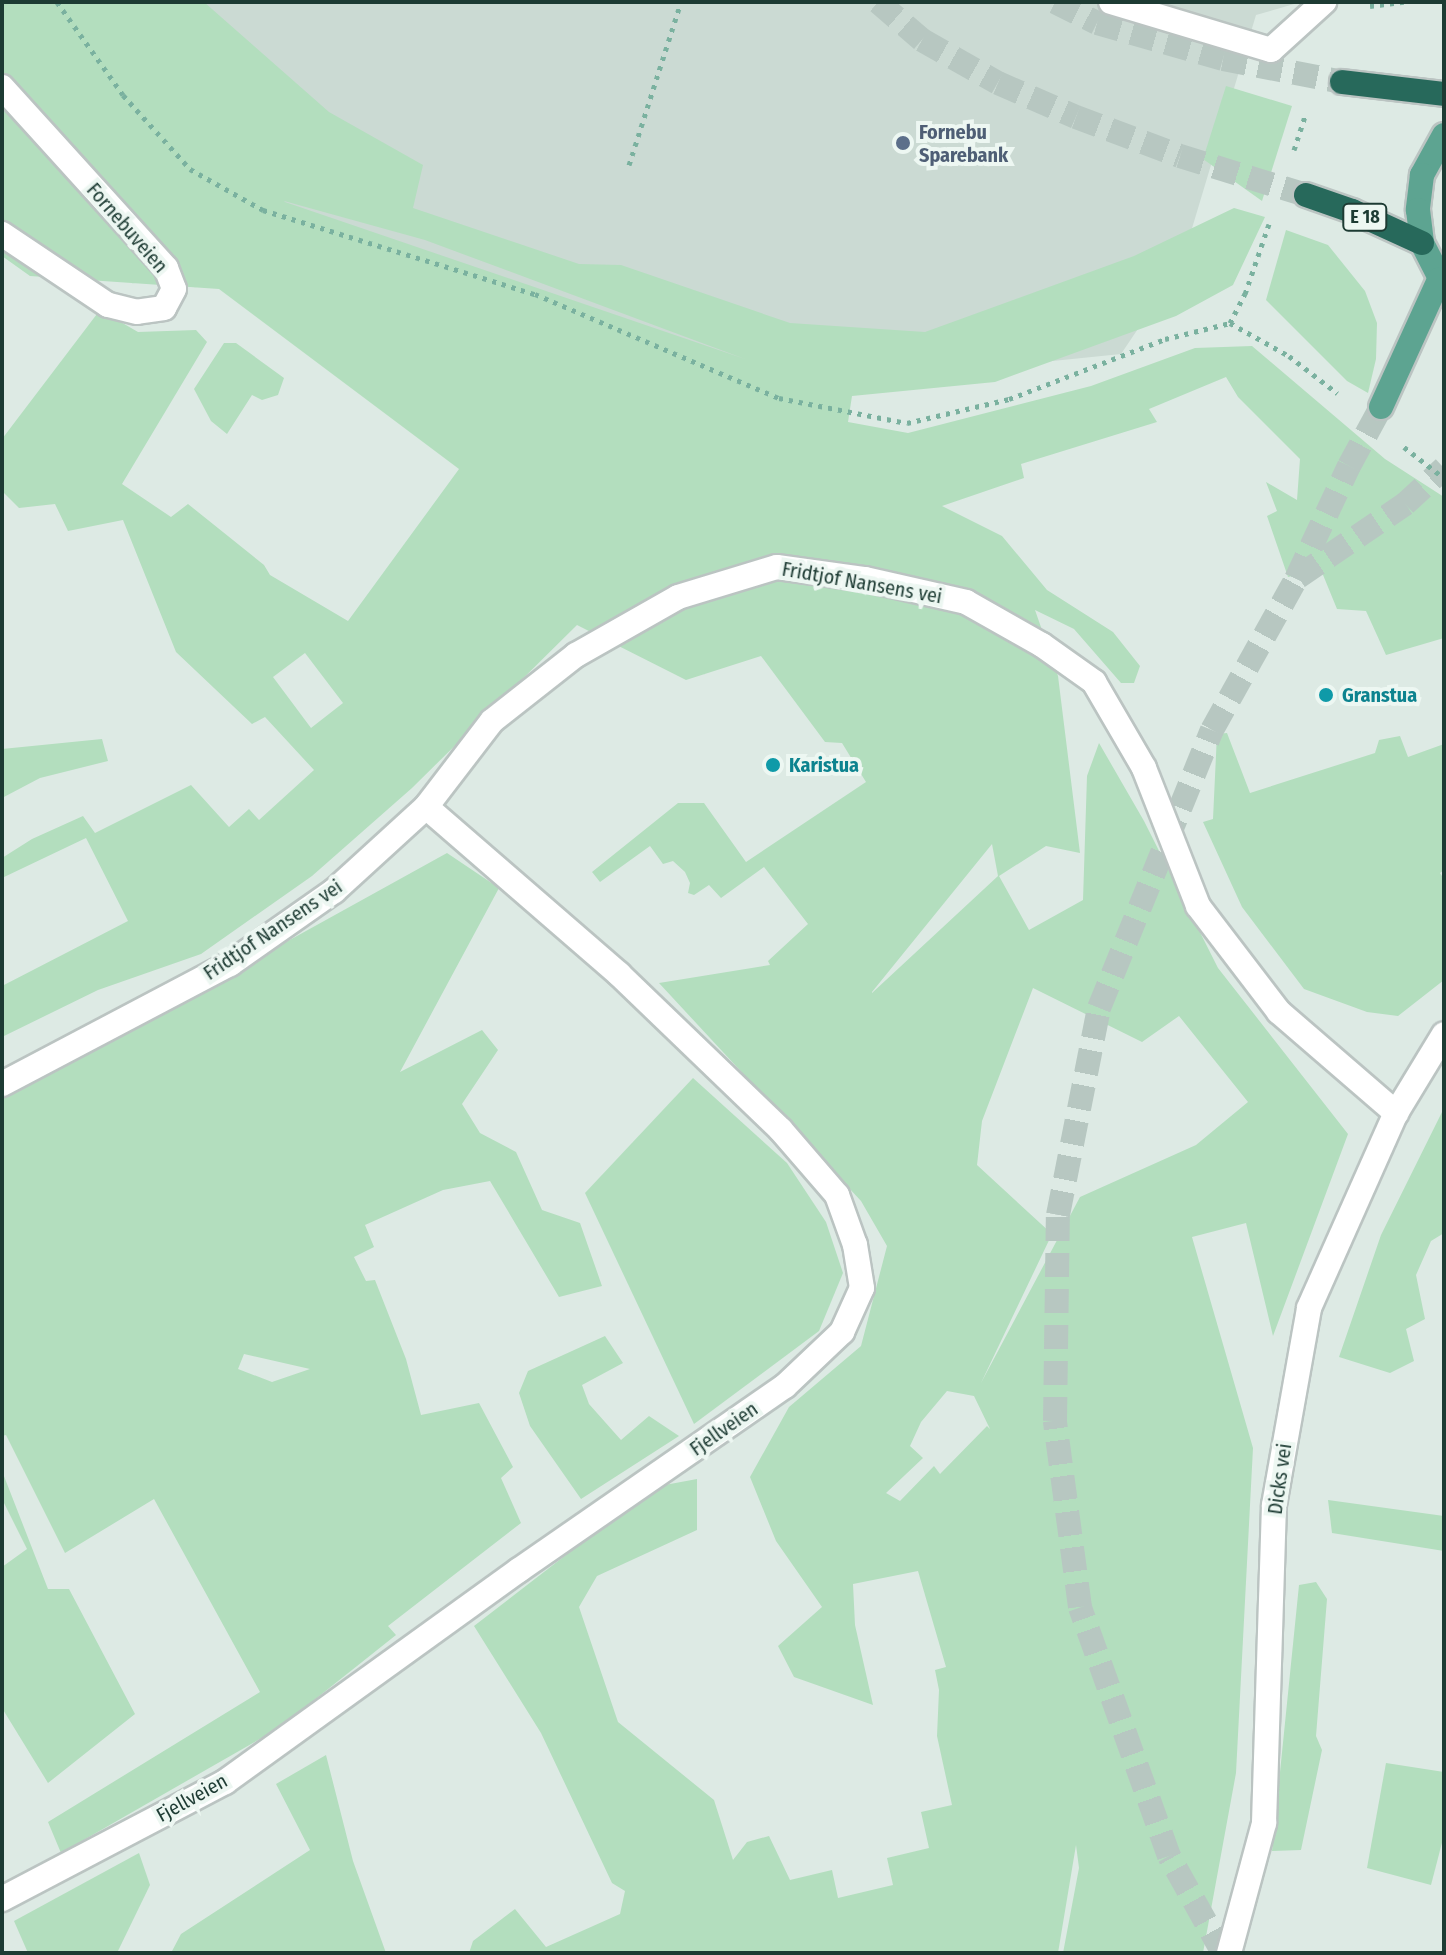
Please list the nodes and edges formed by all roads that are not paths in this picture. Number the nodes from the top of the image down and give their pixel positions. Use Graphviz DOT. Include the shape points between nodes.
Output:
graph roads {
  1 [pos="1111,2"];
  2 [pos="1324,2"];
  3 [pos="1342,82"];
  4 [pos="2,87"];
  5 [pos="1444,94"];
  6 [pos="1444,135"];
  7 [pos="1306,195"];
  8 [pos="2,234"];
  9 [pos="1422,243"];
  10 [pos="1441,283"];
  11 [pos="1381,407"];
  12 [pos="426,807"];
  13 [pos="1444,1034"];
  14 [pos="2,1084"];
  15 [pos="1396,1113"];
  16 [pos="2,1899"];
  17 [pos="1229,1953"];
  1 -- 2 [label="street" via="1271,50"];
  3 -- 5 [label="highway"];
  4 -- 8 [label="street, Fornebuveien" via="166,268 174,289 164,308 137,312 108,305"];
  6 -- 9 [label="main road" via="1422,175"];
  7 -- 9 [label="highway, E 18"];
  9 -- 10 [label="main road"];
  10 -- 11 [label="main road"];
  12 -- 14 [label="street, Fridtjof Nansens vei" via="334,891 230,964"];
  12 -- 15 [label="street, Fridtjof Nansens vei" via="492,721 576,655 678,597 777,567 865,579 966,602 1094,682 1144,768 1198,906 1279,1012"];
  12 -- 16 [label="street, Fjellveien" via="619,974 780,1129 837,1195 855,1245 862,1288 842,1332 785,1386 225,1782"];
  13 -- 15 [label="street, Dicks vei"];
  15 -- 17 [label="street, Dicks vei" via="1309,1308 1274,1505 1264,1823"];
}
